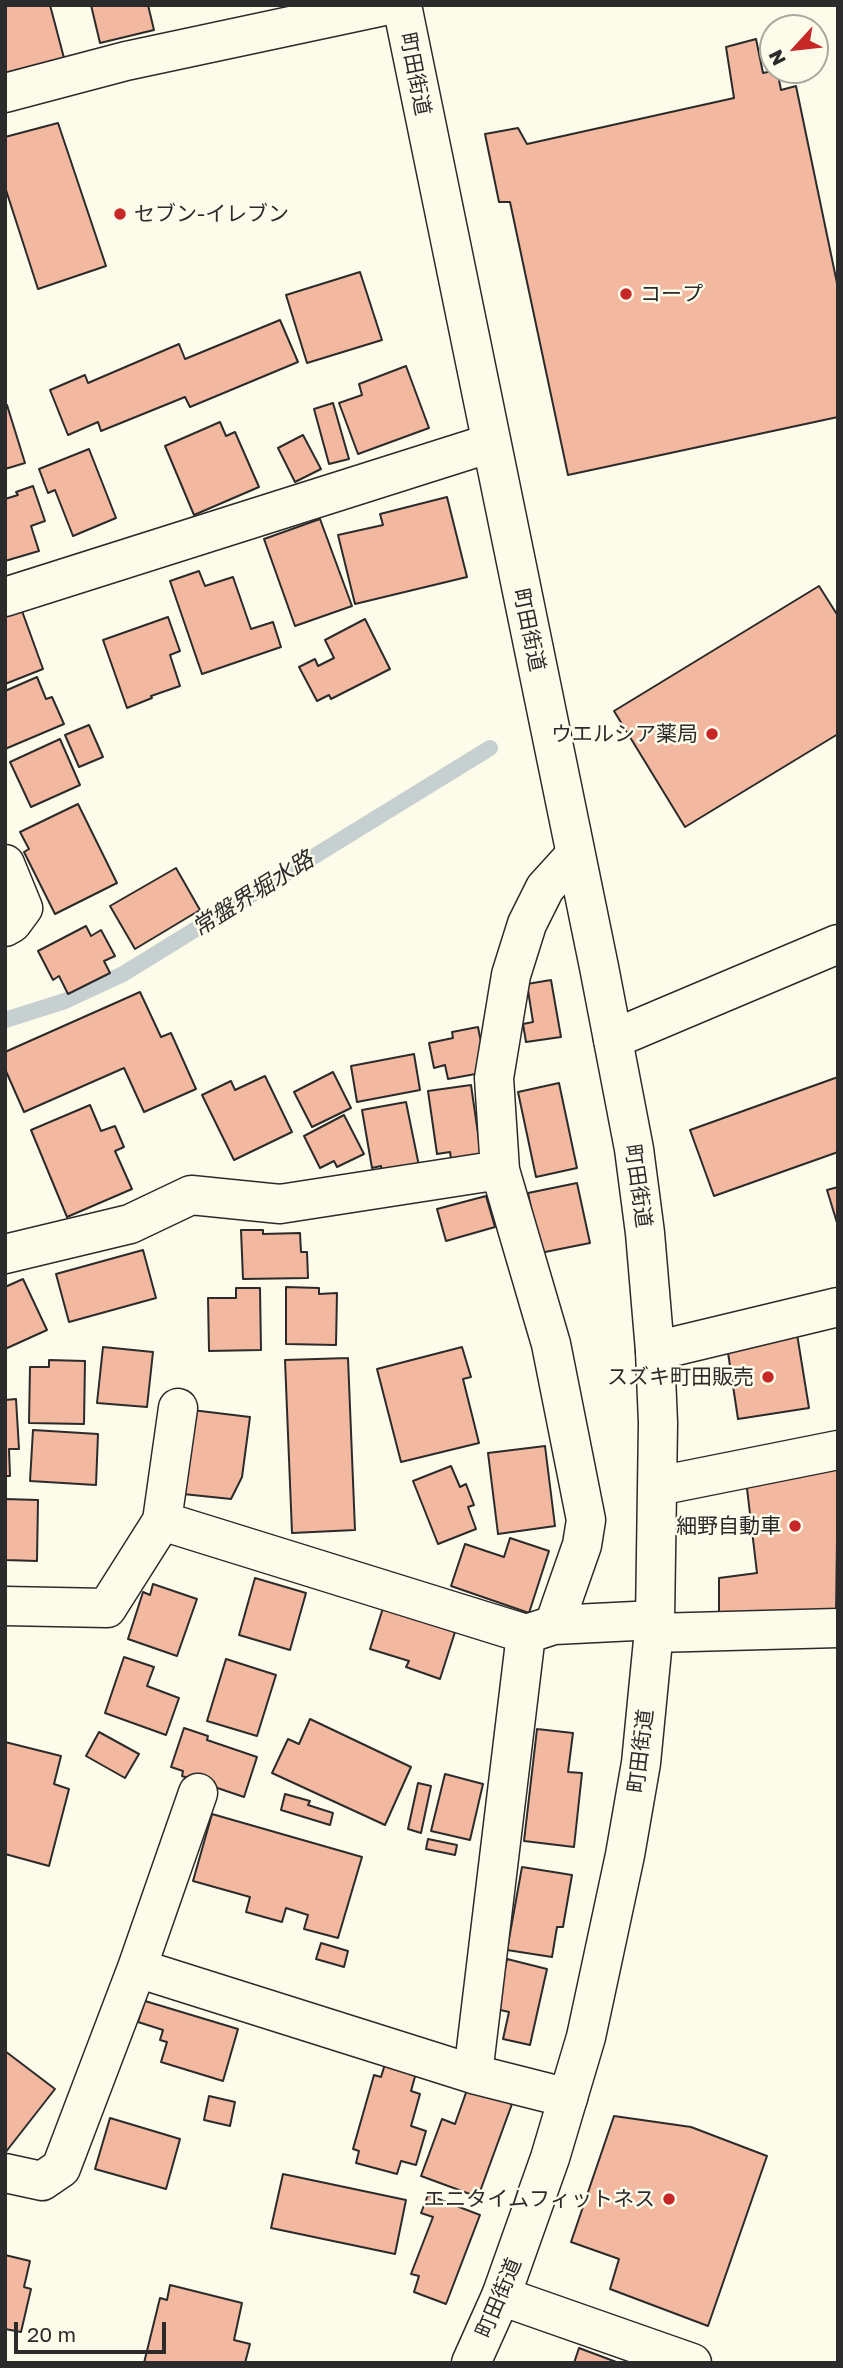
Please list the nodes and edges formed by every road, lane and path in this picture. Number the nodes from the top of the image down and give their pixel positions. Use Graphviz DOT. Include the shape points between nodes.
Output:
graph roads {
  1 [pos="389,5"];
  2 [pos="402,5"];
  3 [pos="5,93"];
  4 [pos="491,443"];
  5 [pos="5,597"];
  6 [pos="575,855"];
  7 [pos="5,864"];
  8 [pos="5,927"];
  9 [pos="838,944"];
  10 [pos="613,1038"];
  11 [pos="500,1170"];
  12 [pos="5,1254"];
  13 [pos="838,1307"];
  14 [pos="655,1351"];
  15 [pos="178,1408"];
  16 [pos="838,1450"];
  17 [pos="657,1486"];
  18 [pos="162,1521"];
  19 [pos="5,1606"];
  20 [pos="654,1626"];
  21 [pos="838,1628"];
  22 [pos="540,1630"];
  23 [pos="198,1793"];
  24 [pos="137,1968"];
  25 [pos="473,2074"];
  26 [pos="568,2098"];
  27 [pos="5,2173"];
  28 [pos="501,2296"];
  29 [pos="471,2363"];
  30 [pos="692,2363"];
  1 -- 3 [label="street" via="126,61"];
  2 -- 4 [label="street, 町田街道"];
  4 -- 5 [label="street"];
  4 -- 6 [label="street, 町田街道"];
  6 -- 10 [label="street, 町田街道"];
  6 -- 11 [label="street" via="545,888 527,924 511,975 494,1078"];
  7 -- 8 [label="street" via="23,908"];
  9 -- 10 [label="street"];
  10 -- 14 [label="street, 町田街道" via="634,1149"];
  11 -- 12 [label="street" via="280,1204 191,1195 131,1224"];
  11 -- 22 [label="street" via="551,1344 586,1520 582,1545"];
  13 -- 14 [label="street"];
  14 -- 17 [label="street, 町田街道"];
  15 -- 18 [label="street"];
  16 -- 17 [label="street"];
  17 -- 20 [label="street, 町田街道"];
  18 -- 19 [label="street" via="107,1608"];
  18 -- 22 [label="street"];
  20 -- 21 [label="street"];
  20 -- 22 [label="street"];
  20 -- 26 [label="street, 町田街道" via="641,1763 625,1855 586,2037"];
  22 -- 25 [label="street"];
  23 -- 24 [label="street"];
  24 -- 25 [label="street"];
  24 -- 27 [label="street" via="61,2168 42,2181"];
  25 -- 26 [label="street"];
  26 -- 28 [label="street, 町田街道"];
  28 -- 29 [label="street, 町田街道"];
  28 -- 30 [label="street"];
}
